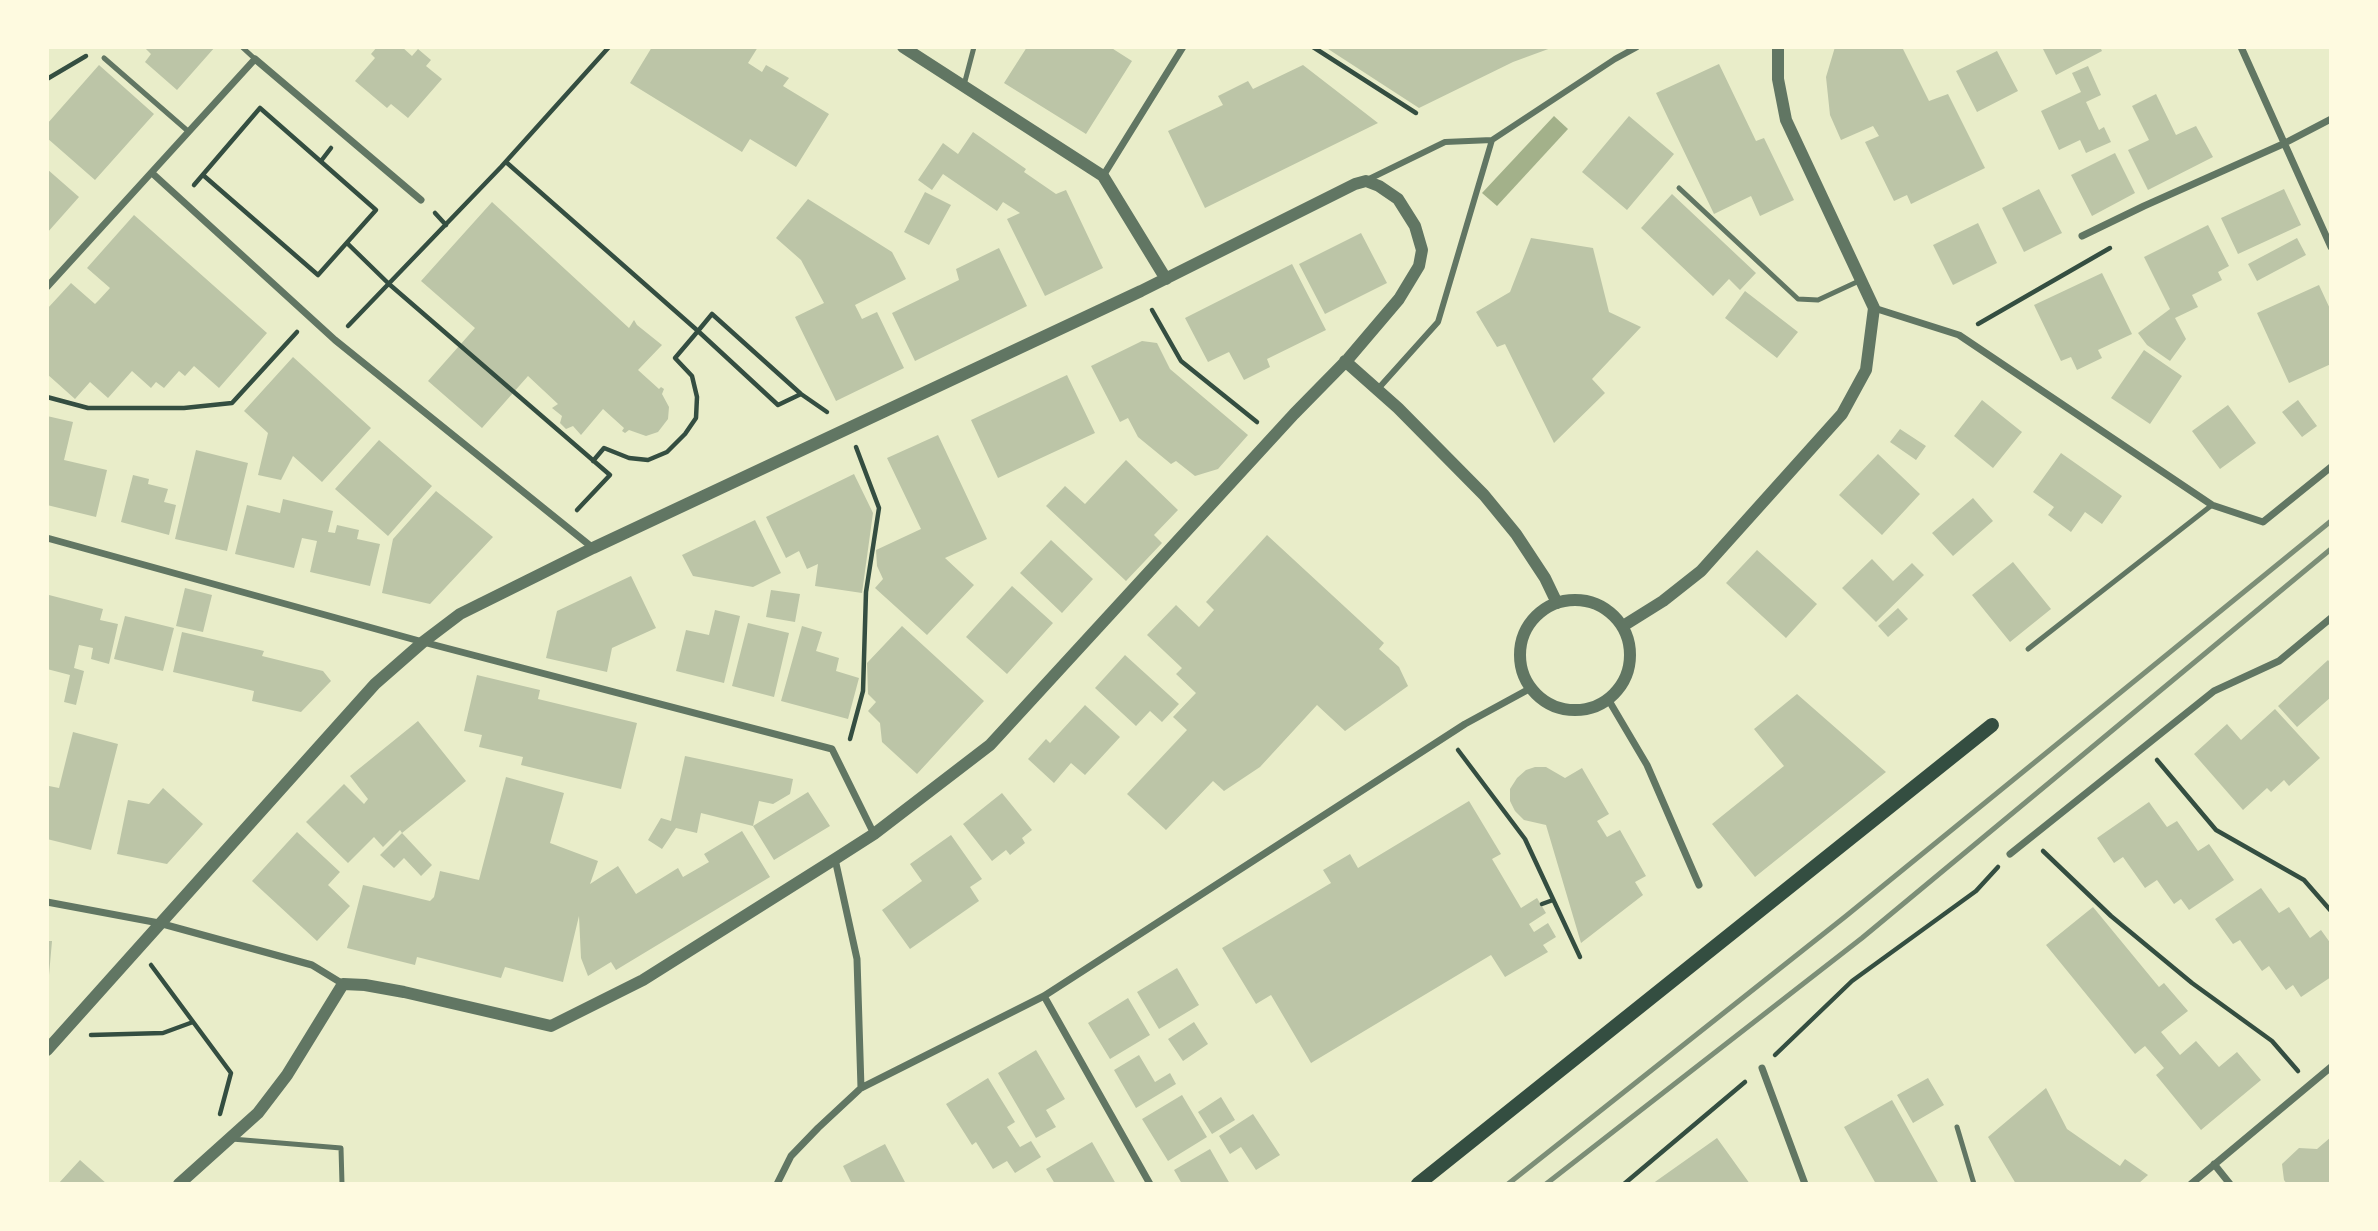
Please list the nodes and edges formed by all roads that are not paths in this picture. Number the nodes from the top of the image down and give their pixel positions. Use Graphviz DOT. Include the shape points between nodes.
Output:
graph roads {
  1 [pos="242,47"];
  2 [pos="903,47"];
  3 [pos="974,47"];
  4 [pos="1183,47"];
  5 [pos="1637,47"];
  6 [pos="1777,47"];
  7 [pos="2241,47"];
  8 [pos="104,58"];
  9 [pos="255,59"];
  10 [pos="964,86"];
  11 [pos="2331,119"];
  12 [pos="189,132"];
  13 [pos="1492,140"];
  14 [pos="2283,144"];
  15 [pos="152,173"];
  16 [pos="1103,176"];
  17 [pos="1366,181"];
  18 [pos="1679,188"];
  19 [pos="421,200"];
  20 [pos="2082,236"];
  21 [pos="2331,247"];
  22 [pos="1166,279"];
  23 [pos="1861,280"];
  24 [pos="47,287"];
  25 [pos="1874,308"];
  26 [pos="1345,362"];
  27 [pos="1377,390"];
  28 [pos="2331,467"];
  29 [pos="2212,505"];
  30 [pos="47,538"];
  31 [pos="593,548"];
  32 [pos="1557,603"];
  33 [pos="2331,618"];
  34 [pos="1623,626"];
  35 [pos="423,642"];
  36 [pos="2028,649"];
  37 [pos="1531,688"];
  38 [pos="1608,699"];
  39 [pos="1992,725"];
  40 [pos="874,834"];
  41 [pos="2010,854"];
  42 [pos="835,859"];
  43 [pos="1699,884"];
  44 [pos="47,902"];
  45 [pos="159,923"];
  46 [pos="343,984"];
  47 [pos="1044,996"];
  48 [pos="47,1050"];
  49 [pos="2331,1067"];
  50 [pos="1762,1068"];
  51 [pos="861,1088"];
  52 [pos="1957,1127"];
  53 [pos="229,1139"];
  54 [pos="2214,1164"];
  55 [pos="179,1184"];
  56 [pos="342,1184"];
  57 [pos="776,1184"];
  58 [pos="1150,1184"];
  59 [pos="1418,1184"];
  60 [pos="1805,1184"];
  61 [pos="1975,1184"];
  62 [pos="2191,1184"];
  63 [pos="2230,1184"];
  1 -- 9 [label="lane"];
  2 -- 10 [label="street"];
  3 -- 10 [label="lane"];
  4 -- 16 [label="street"];
  5 -- 13 [label="street"];
  6 -- 23 [label="street" via="1786,120"];
  7 -- 14 [label="street"];
  8 -- 12 [label="lane"];
  9 -- 12 [label="street"];
  9 -- 19 [label="street"];
  10 -- 16 [label="street"];
  11 -- 14 [label="street"];
  12 -- 15 [label="street"];
  13 -- 17 [label="street" via="1445,142"];
  13 -- 27 [label="street" via="1438,322"];
  14 -- 20 [label="street"];
  14 -- 21 [label="street"];
  15 -- 24 [label="street"];
  15 -- 31 [label="street" via="335,340"];
  16 -- 22 [label="street"];
  17 -- 22 [label="street"];
  17 -- 26 [label="street" via="1398,199 1415,226 1422,250 1419,266 1399,299"];
  18 -- 23 [label="lane" via="1798,299 1818,300"];
  22 -- 31 [label="street"];
  23 -- 25 [label="street"];
  25 -- 29 [label="street" via="1959,335"];
  25 -- 34 [label="street" via="1866,370 1842,414 1701,571"];
  26 -- 27 [label="street"];
  26 -- 40 [label="street" via="990,745"];
  27 -- 32 [label="street" via="1484,495 1516,534"];
  28 -- 29 [label="street" via="2263,522"];
  29 -- 36 [label="lane"];
  30 -- 35 [label="street"];
  31 -- 35 [label="street" via="460,614"];
  32 -- 34 [label="street" via="1594,603"];
  32 -- 37 [label="street" via="1539,613 1526,629 1520,649 1522,669"];
  33 -- 41 [label="street" via="2279,661 2214,691"];
  34 -- 38 [label="street" via="1630,645 1630,666"];
  35 -- 40 [label="street" via="832,749"];
  35 -- 45 [label="street" via="375,684"];
  37 -- 38 [label="street" via="1547,702 1567,709 1588,709"];
  37 -- 47 [label="street" via="1447,735"];
  38 -- 43 [label="street" via="1647,765"];
  39 -- 59 [label="main road"];
  40 -- 42 [label="street"];
  42 -- 46 [label="street" via="643,980 551,1026 404,992"];
  42 -- 51 [label="street" via="857,959"];
  44 -- 45 [label="street"];
  45 -- 46 [label="street" via="312,965"];
  45 -- 48 [label="street"];
  46 -- 53 [label="street" via="287,1075"];
  47 -- 51 [label="street"];
  47 -- 58 [label="street"];
  49 -- 54 [label="street"];
  50 -- 60 [label="street"];
  51 -- 57 [label="street" via="792,1156"];
  52 -- 61 [label="lane"];
  53 -- 55 [label="street"];
  53 -- 56 [label="lane" via="341,1148"];
  54 -- 62 [label="street"];
  54 -- 63 [label="street"];
}
